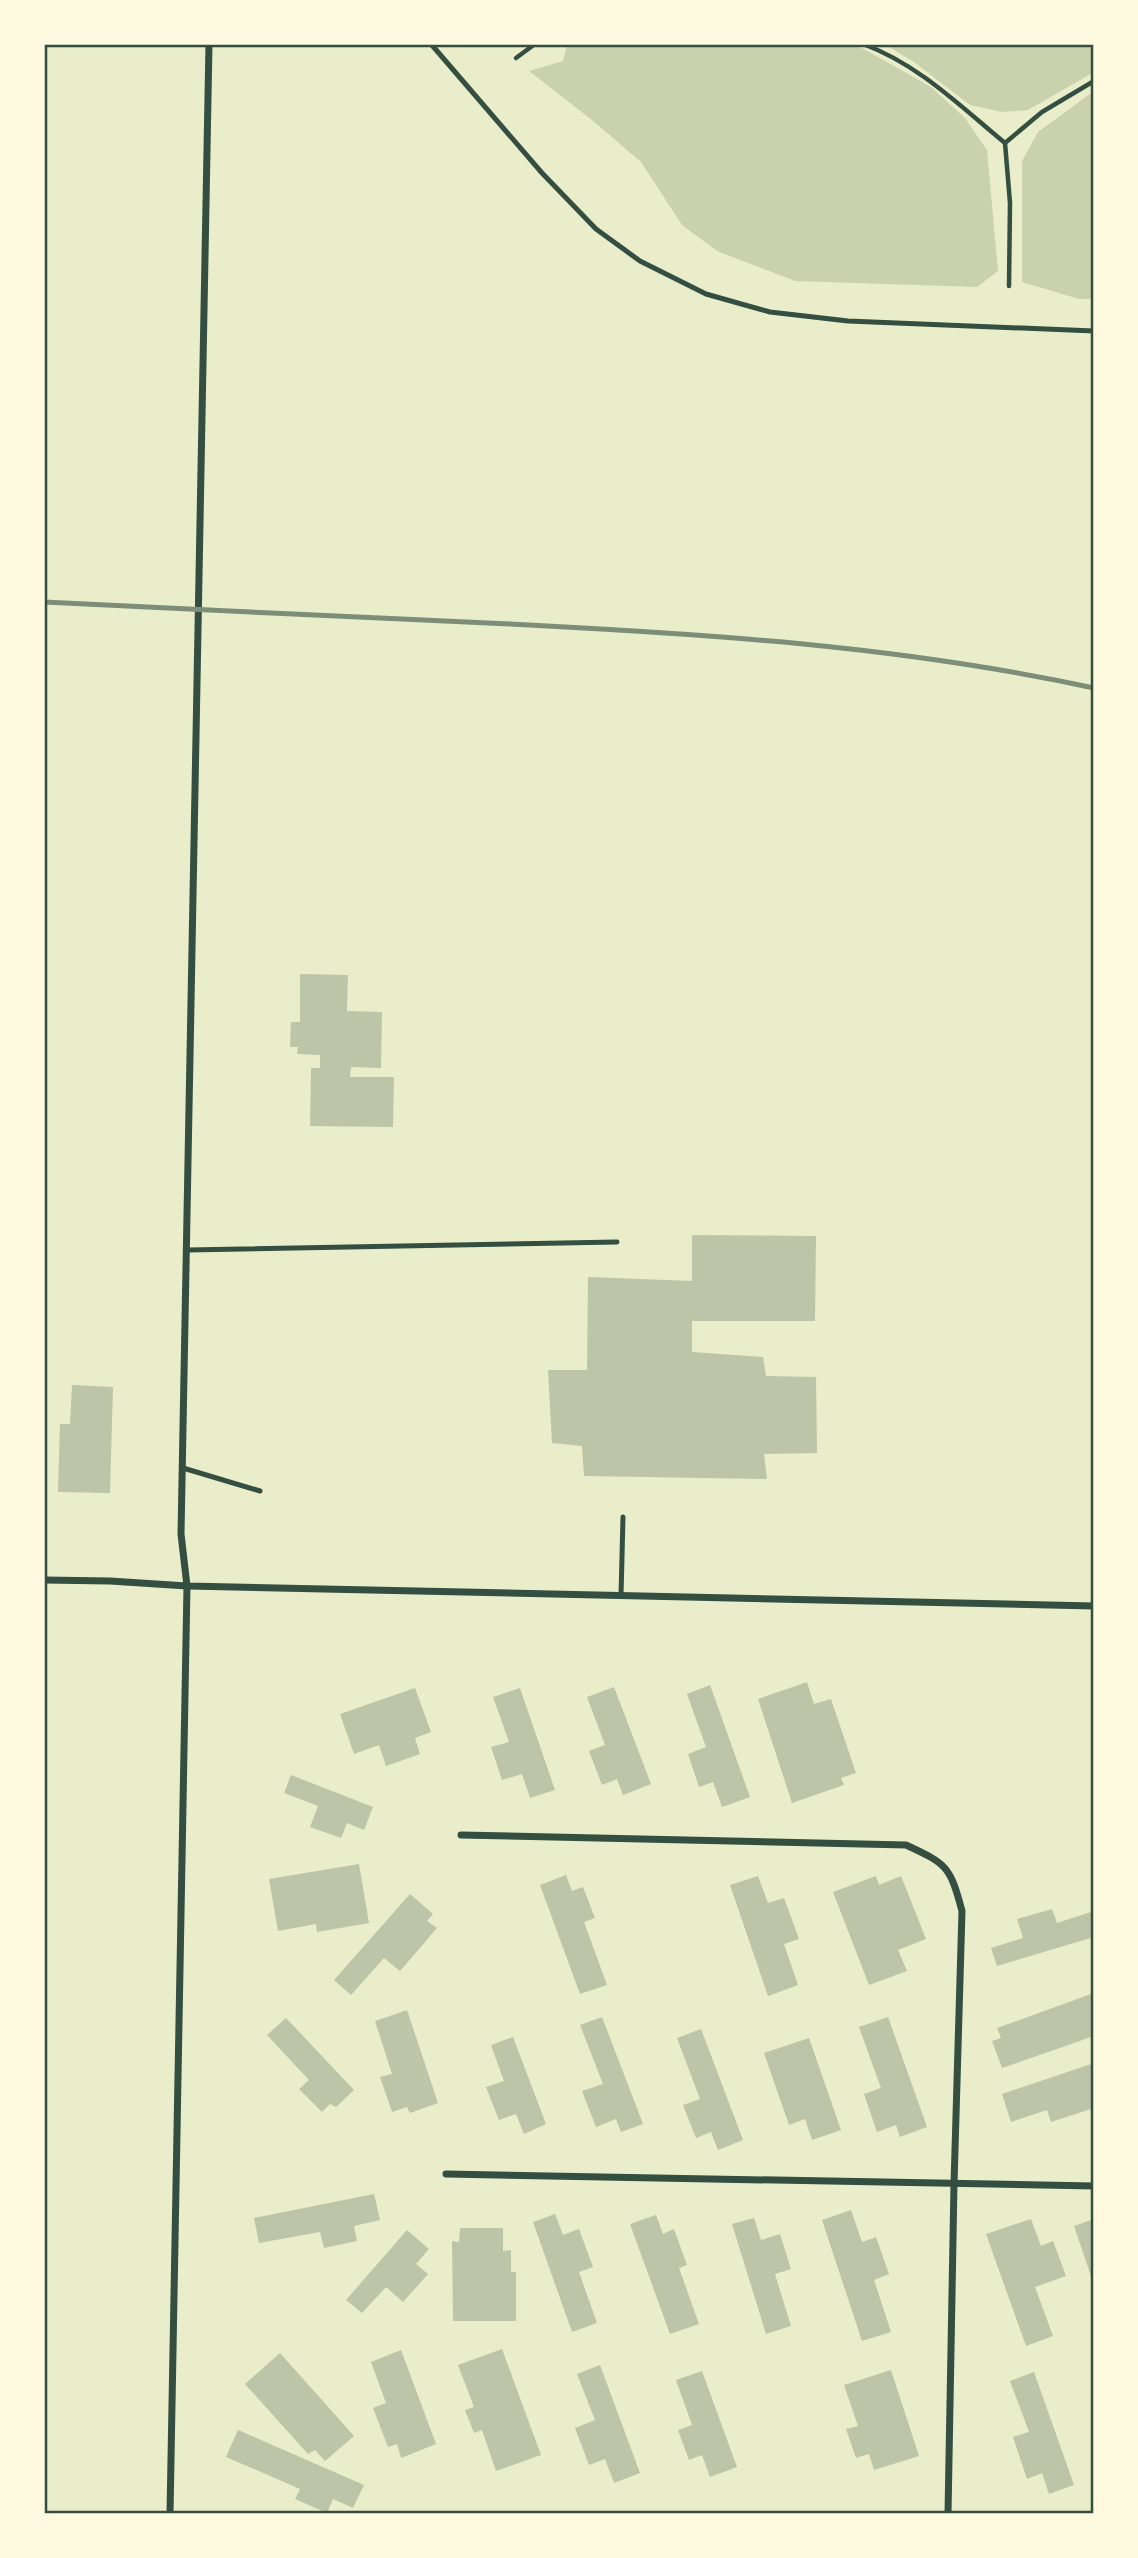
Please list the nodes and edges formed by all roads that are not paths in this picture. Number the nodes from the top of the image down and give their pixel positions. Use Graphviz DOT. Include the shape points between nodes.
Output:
graph roads {
  1 [pos="209,44"];
  2 [pos="430,44"];
  3 [pos="1094,331"];
  4 [pos="617,1242"];
  5 [pos="188,1250"];
  6 [pos="183,1468"];
  7 [pos="260,1491"];
  8 [pos="623,1517"];
  9 [pos="44,1580"];
  10 [pos="187,1586"];
  11 [pos="621,1596"];
  12 [pos="1094,1606"];
  13 [pos="461,1835"];
  14 [pos="446,2174"];
  15 [pos="954,2183"];
  16 [pos="1094,2186"];
  17 [pos="170,2514"];
  18 [pos="948,2514"];
  1 -- 5 [label="street"];
  2 -- 3 [label="lane" via="596,229 640,261 706,293 770,312 848,321"];
  4 -- 5 [label="lane"];
  5 -- 6 [label="street"];
  6 -- 7 [label="lane"];
  6 -- 10 [label="street" via="181,1534"];
  8 -- 11 [label="lane"];
  9 -- 10 [label="street"];
  10 -- 11 [label="street"];
  10 -- 17 [label="street"];
  11 -- 12 [label="street"];
  13 -- 15 [label="street" via="906,1844 940,1860 954,1881 962,1911"];
  14 -- 15 [label="street"];
  15 -- 16 [label="street"];
  15 -- 18 [label="street"];
}
